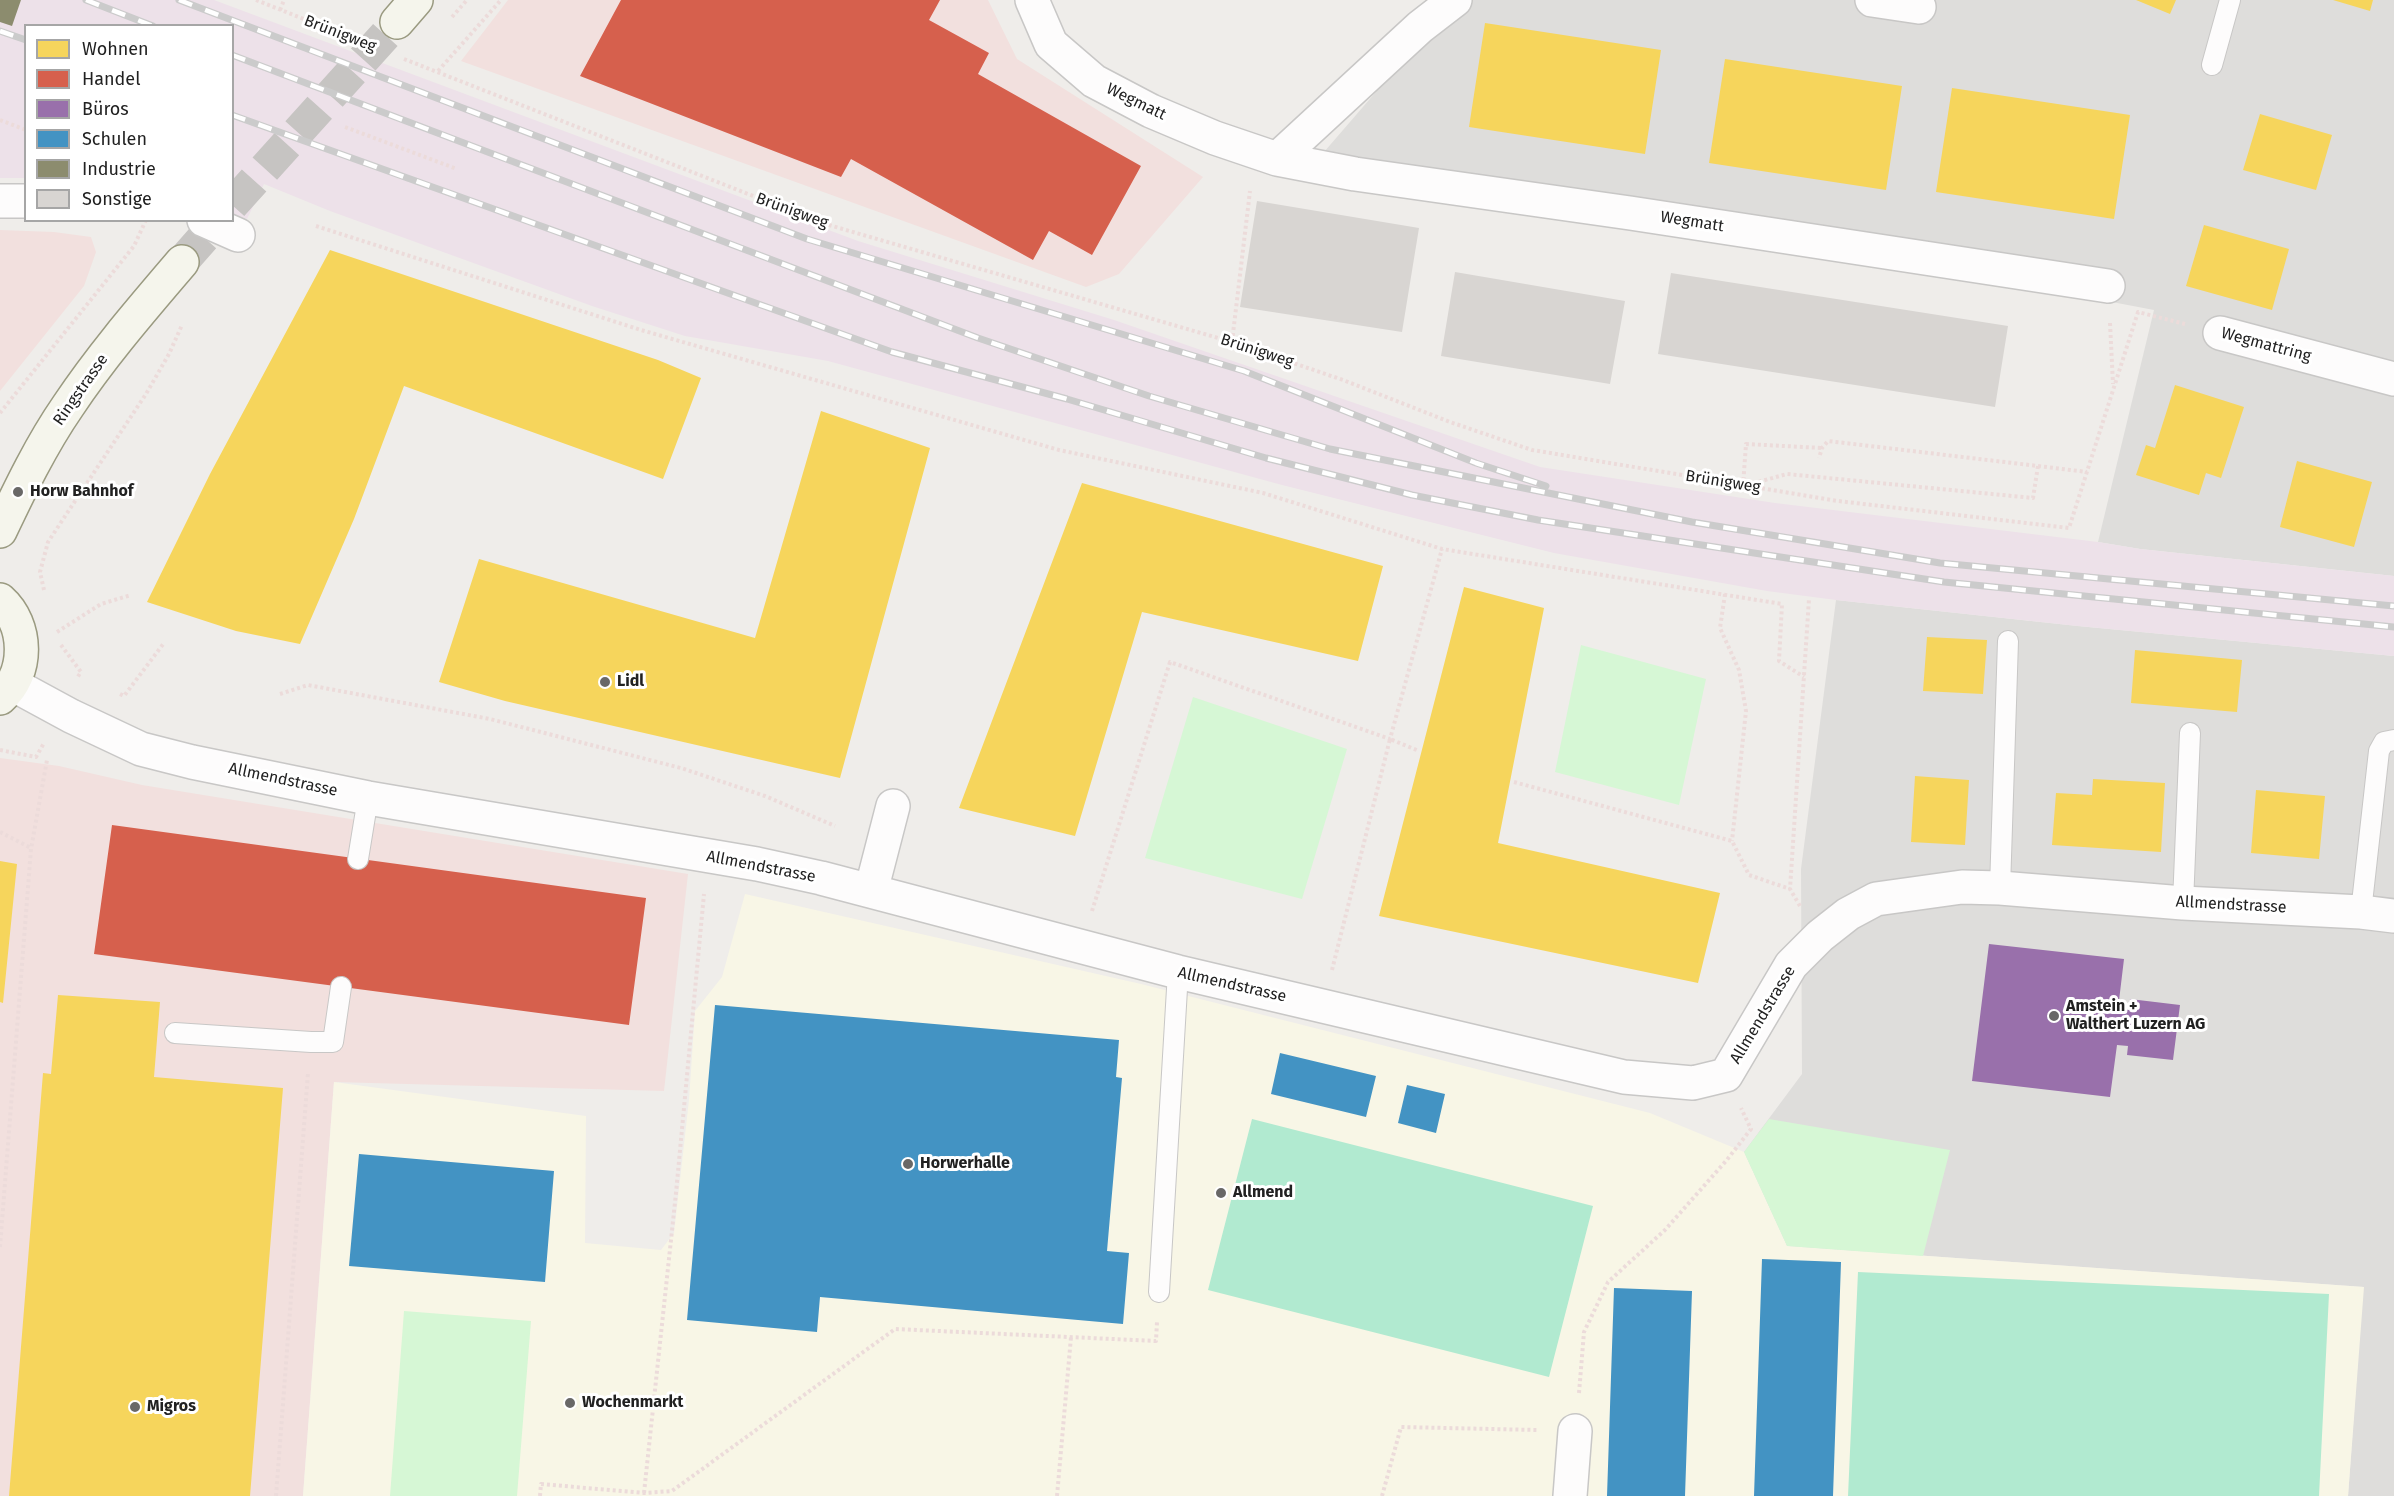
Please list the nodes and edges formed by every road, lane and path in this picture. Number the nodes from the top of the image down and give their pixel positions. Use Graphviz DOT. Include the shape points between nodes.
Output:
graph roads {
  1 [pos="256,0"];
  2 [pos="285,0"];
  3 [pos="501,0"];
  4 [pos="1032,0"];
  5 [pos="1455,0"];
  6 [pos="1872,0"];
  7 [pos="2230,0"];
  8 [pos="1919,7"];
  9 [pos="280,9"];
  10 [pos="370,46"];
  11 [pos="404,58"];
  12 [pos="2212,65"];
  13 [pos="438,71"];
  14 [pos="0,120"];
  15 [pos="345,127"];
  16 [pos="24,129"];
  17 [pos="1266,155"];
  18 [pos="457,170"];
  19 [pos="0,201"];
  20 [pos="24,201"];
  21 [pos="145,222"];
  22 [pos="209,222"];
  23 [pos="316,226"];
  24 [pos="238,235"];
  25 [pos="182,262"];
  26 [pos="2108,286"];
  27 [pos="2138,312"];
  28 [pos="183,322"];
  29 [pos="2220,333"];
  30 [pos="1232,342"];
  31 [pos="2394,379"];
  32 [pos="2113,388"];
  33 [pos="0,413"];
  34 [pos="1822,448"];
  35 [pos="1819,458"];
  36 [pos="2038,466"];
  37 [pos="2087,472"];
  38 [pos="1743,486"];
  39 [pos="0,531"];
  40 [pos="1442,549"];
  41 [pos="45,593"];
  42 [pos="1725,594"];
  43 [pos="131,595"];
  44 [pos="1809,599"];
  45 [pos="0,600"];
  46 [pos="51,624"];
  47 [pos="2008,641"];
  48 [pos="164,643"];
  49 [pos="60,644"];
  50 [pos="81,672"];
  51 [pos="1804,677"];
  52 [pos="6,691"];
  53 [pos="115,693"];
  54 [pos="280,694"];
  55 [pos="2190,733"];
  56 [pos="1390,739"];
  57 [pos="2394,740"];
  58 [pos="45,741"];
  59 [pos="0,750"];
  60 [pos="1419,751"];
  61 [pos="47,760"];
  62 [pos="1514,782"];
  63 [pos="368,798"];
  64 [pos="893,806"];
  65 [pos="835,826"];
  66 [pos="0,832"];
  67 [pos="1732,841"];
  68 [pos="31,849"];
  69 [pos="708,856"];
  70 [pos="358,859"];
  71 [pos="2000,888"];
  72 [pos="1791,889"];
  73 [pos="871,891"];
  74 [pos="2183,903"];
  75 [pos="2361,912"];
  76 [pos="2394,916"];
  77 [pos="1820,936"];
  78 [pos="1081,946"];
  79 [pos="1178,972"];
  80 [pos="341,987"];
  81 [pos="1323,1006"];
  82 [pos="175,1034"];
  83 [pos="311,1042"];
  84 [pos="1726,1075"];
  85 [pos="0,1247"];
  86 [pos="1160,1292"];
  87 [pos="1071,1337"];
  88 [pos="1575,1431"];
  89 [pos="644,1493"];
  90 [pos="276,1496"];
  91 [pos="540,1496"];
  92 [pos="1057,1496"];
  93 [pos="1382,1496"];
  94 [pos="1570,1496"];
  1 -- 9 [label="path, Brünigweg"];
  2 -- 9 [label="path"];
  3 -- 13 [label="path"];
  4 -- 17 [label="street, Wegmatt" via="1051,44 1094,81 1151,111"];
  5 -- 17 [label="street"];
  6 -- 8 [label="street"];
  7 -- 12 [label="lane"];
  9 -- 10 [label="path, Brünigweg"];
  11 -- 13 [label="path, Brünigweg"];
  13 -- 30 [label="path, Brünigweg" via="822,223"];
  14 -- 16 [label="path"];
  15 -- 18 [label="path"];
  17 -- 26 [label="street, Wegmatt" via="1355,174"];
  17 -- 30 [label="path"];
  19 -- 20 [label="street"];
  21 -- 33 [label="path" via="134,246"];
  22 -- 24 [label="street"];
  23 -- 40 [label="path" via="641,330 1059,450 1263,493"];
  25 -- 39 [label="main road, Ringstrasse" via="121,333 67,407"];
  26 -- 32 [label="path"];
  27 -- 29 [label="path, Wegmattring"];
  27 -- 32 [label="path, Brünigweg"];
  28 -- 41 [label="path" via="146,394 48,542 40,572"];
  29 -- 31 [label="street, Wegmattring"];
  30 -- 38 [label="path, Brünigweg" via="1532,450"];
  32 -- 37 [label="path, Brünigweg"];
  34 -- 35 [label="path"];
  34 -- 36 [label="path" via="1828,441"];
  34 -- 38 [label="path" via="1746,444"];
  36 -- 37 [label="path"];
  36 -- 38 [label="path" via="2033,498 1787,474"];
  37 -- 38 [label="path, Brünigweg" via="2069,528"];
  40 -- 42 [label="path"];
  40 -- 56 [label="path"];
  42 -- 51 [label="path" via="1782,604 1779,662"];
  42 -- 67 [label="path" via="1720,628 1740,670 1746,711"];
  43 -- 46 [label="path" via="101,604 53,635"];
  44 -- 51 [label="path"];
  45 -- 52 [label="main road" via="15,618 21,639 21,662"];
  47 -- 71 [label="lane"];
  48 -- 53 [label="path" via="124,696"];
  49 -- 50 [label="path"];
  51 -- 72 [label="path"];
  52 -- 63 [label="street, Allmendstrasse" via="141,749"];
  54 -- 65 [label="path" via="308,685 490,719 681,768 765,796"];
  55 -- 74 [label="lane"];
  56 -- 60 [label="path"];
  56 -- 78 [label="path" via="1170,662"];
  56 -- 81 [label="path"];
  57 -- 75 [label="lane" via="2384,742 2379,751"];
  58 -- 59 [label="path" via="36,757"];
  61 -- 68 [label="path"];
  62 -- 67 [label="path"];
  63 -- 69 [label="street, Allmendstrasse"];
  63 -- 70 [label="lane"];
  64 -- 73 [label="street"];
  66 -- 68 [label="path"];
  67 -- 72 [label="path" via="1749,875"];
  68 -- 85 [label="path"];
  69 -- 73 [label="street, Allmendstrasse"];
  69 -- 89 [label="path"];
  71 -- 74 [label="street, Allmendstrasse"];
  71 -- 77 [label="street, Allmendstrasse" via="1962,887 1876,899"];
  72 -- 77 [label="path"];
  73 -- 78 [label="street, Allmendstrasse"];
  74 -- 75 [label="street, Allmendstrasse"];
  75 -- 76 [label="street, Allmendstrasse"];
  77 -- 84 [label="street, Allmendstrasse" via="1791,965"];
  78 -- 79 [label="street, Allmendstrasse"];
  79 -- 81 [label="street, Allmendstrasse"];
  79 -- 86 [label="lane"];
  80 -- 83 [label="lane" via="333,1042"];
  81 -- 84 [label="street, Allmendstrasse" via="1624,1077 1693,1083"];
  82 -- 83 [label="lane"];
  83 -- 90 [label="path"];
  84 -- 88 [label="path" via="1751,1129 1665,1230 1608,1282 1584,1332"];
  86 -- 87 [label="path" via="1156,1341"];
  87 -- 89 [label="path" via="895,1329 672,1491"];
  87 -- 92 [label="path"];
  88 -- 93 [label="path" via="1401,1427"];
  88 -- 94 [label="street"];
  89 -- 91 [label="path" via="541,1484"];
}
